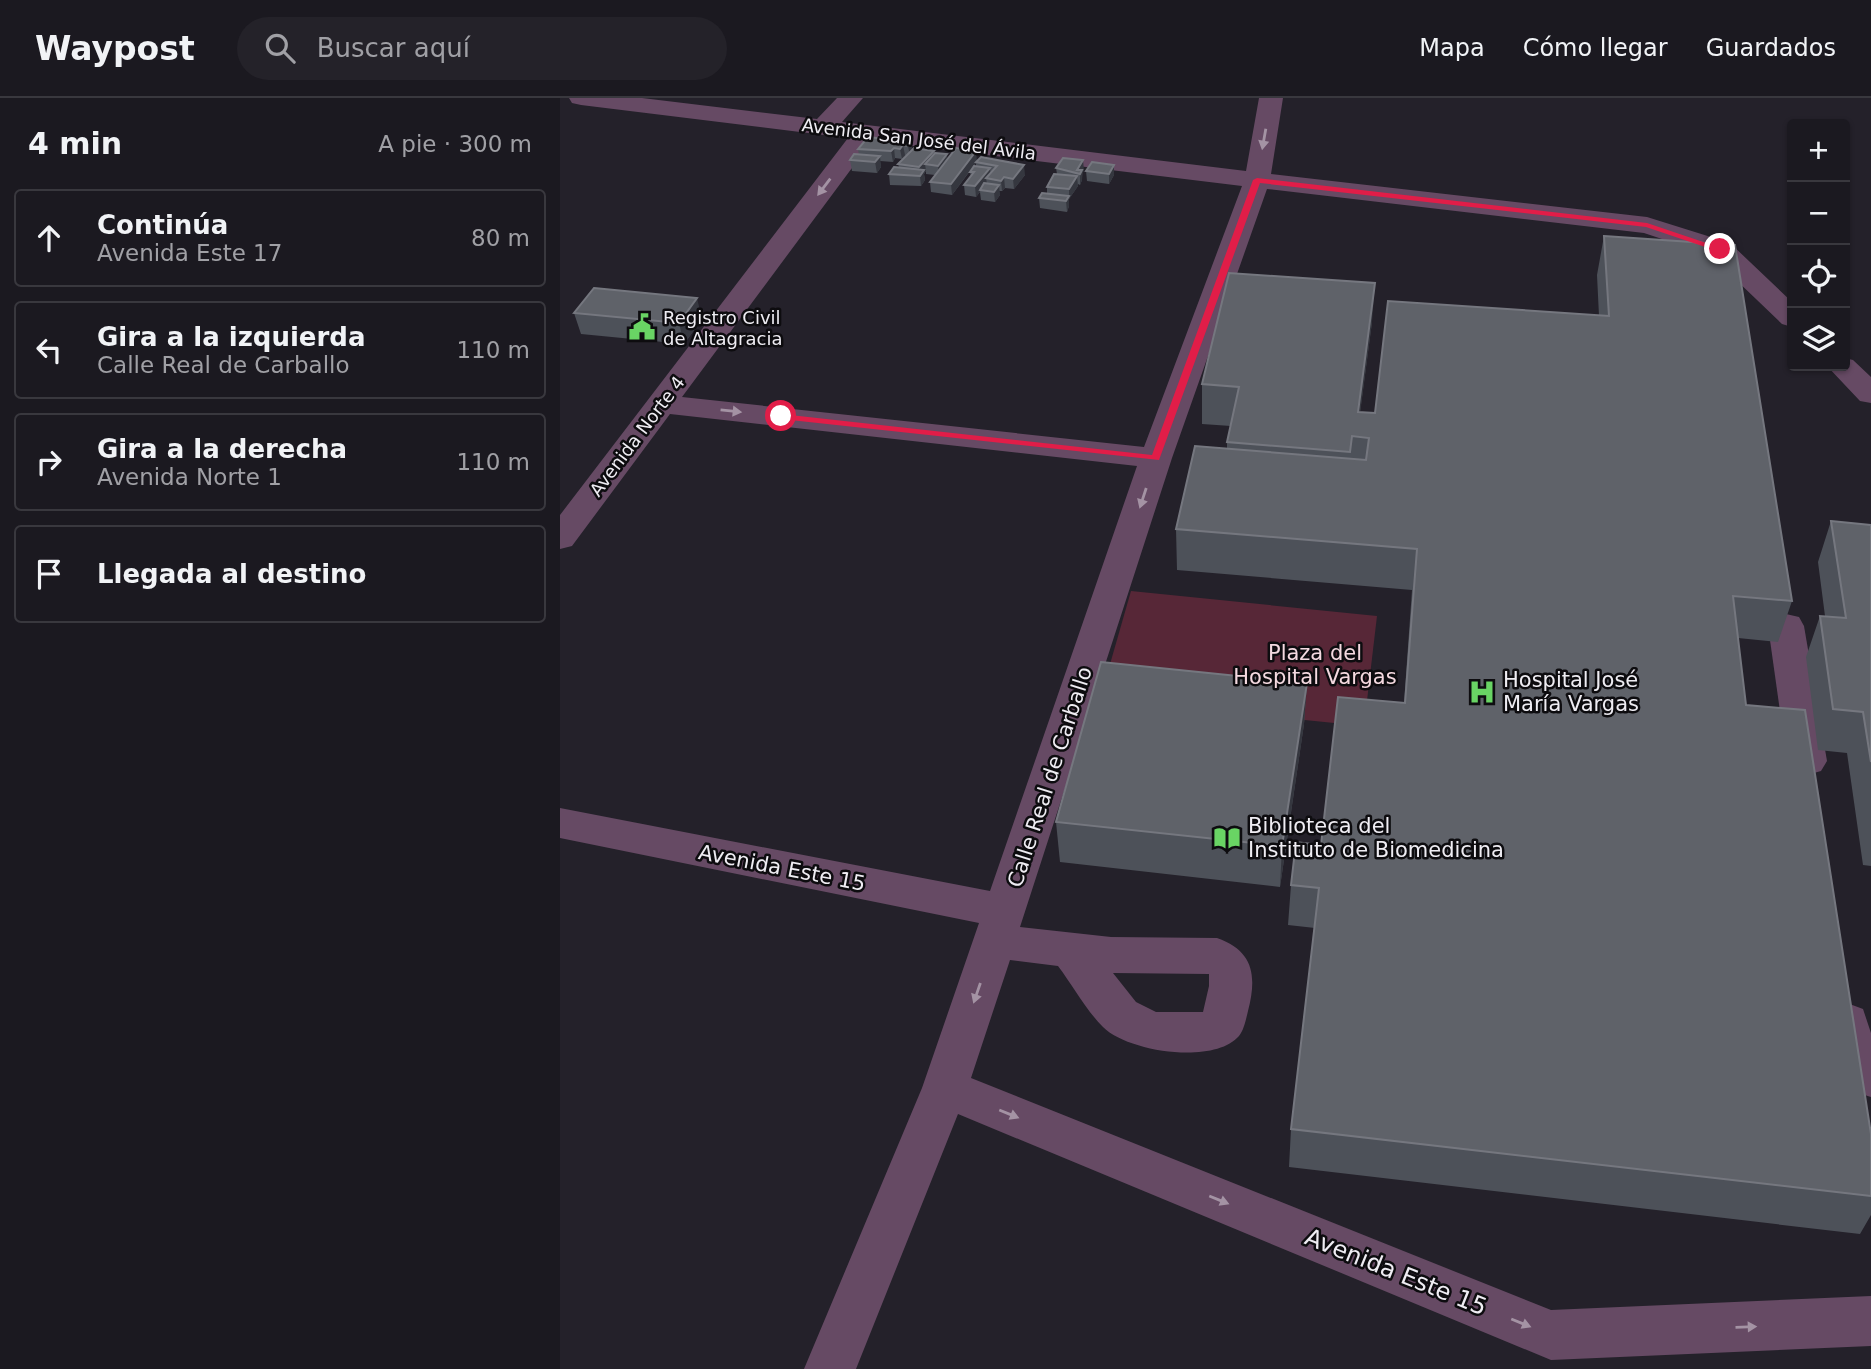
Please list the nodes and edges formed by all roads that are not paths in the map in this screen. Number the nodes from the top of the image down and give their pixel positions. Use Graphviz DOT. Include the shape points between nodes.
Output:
graph roads {
  1 [pos="581,98"];
  2 [pos="851,98"];
  3 [pos="1271,98"];
  4 [pos="822,128"];
  5 [pos="864,133"];
  6 [pos="1257,180"];
  7 [pos="1787,313"];
  8 [pos="1847,371"];
  9 [pos="1871,394"];
  10 [pos="663,404"];
  11 [pos="1156,458"];
  12 [pos="560,538"];
  13 [pos="1786,626"];
  14 [pos="1813,802"];
  15 [pos="560,823"];
  16 [pos="1000,926"];
  17 [pos="1071,950"];
  18 [pos="1843,992"];
  19 [pos="1871,1077"];
  20 [pos="946,1088"];
  21 [pos="1871,1321"];
  22 [pos="830,1369"];
  1 -- 4 [label="street, Avenida San José del Ávila"];
  2 -- 4 [label="street"];
  3 -- 6 [label="street, Calle Real de Carballo, one-way"];
  4 -- 5 [label="street, Avenida San José del Ávila"];
  5 -- 6 [label="street, Avenida San José del Ávila"];
  5 -- 10 [label="street, Avenida Norte 4, one-way"];
  6 -- 7 [label="street, Avenida San José del Ávila" via="1647,225 1720,249"];
  6 -- 11 [label="street, Calle Real de Carballo"];
  8 -- 9 [label="street"];
  10 -- 11 [label="street, one-way"];
  10 -- 12 [label="street, Avenida Norte 4"];
  11 -- 16 [label="street, Calle Real de Carballo, one-way"];
  13 -- 14 [label="street"];
  15 -- 16 [label="street, Avenida Este 15"];
  16 -- 17 [label="street, Avenida Este 15"];
  16 -- 20 [label="street, Calle Real de Carballo, one-way"];
  18 -- 19 [label="street" via="1853,1059 1862,1073"];
  20 -- 21 [label="street, Avenida Este 15, one-way" via="1551,1335"];
  20 -- 22 [label="street, Calle Real de Carballo"];
}
